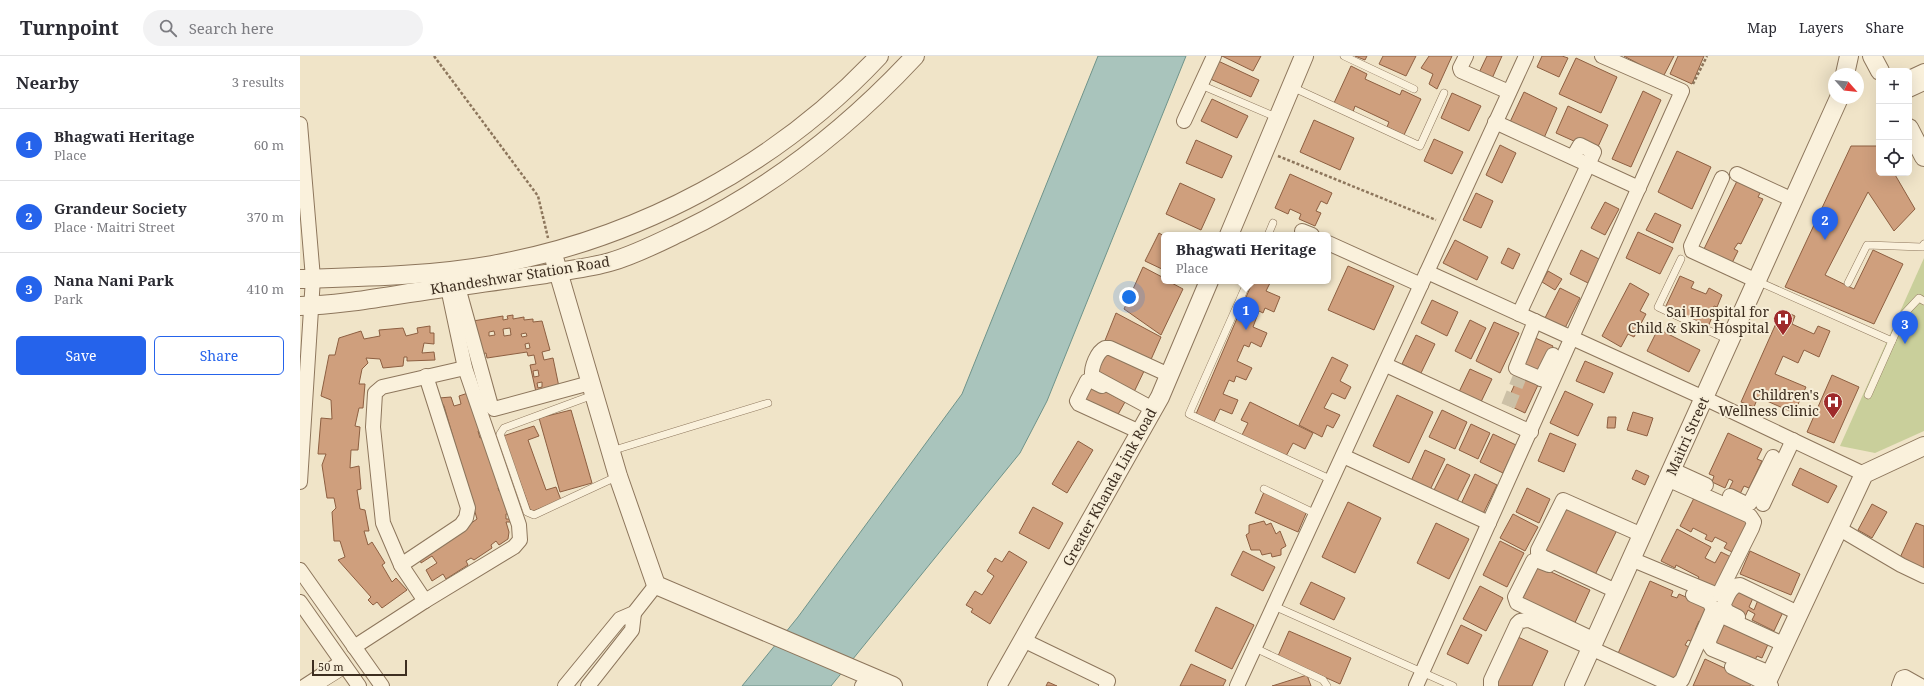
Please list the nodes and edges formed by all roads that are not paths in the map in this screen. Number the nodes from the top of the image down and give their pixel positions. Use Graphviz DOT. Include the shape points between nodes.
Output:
graph roads {
  1 [pos="879,56"];
  2 [pos="915,56"];
  3 [pos="1214,56"];
  4 [pos="1304,56"];
  5 [pos="1344,56"];
  6 [pos="1466,56"];
  7 [pos="1526,56"];
  8 [pos="1602,56"];
  9 [pos="1849,56"];
  10 [pos="1872,56"];
  11 [pos="1846,68"];
  12 [pos="1878,68"];
  13 [pos="1924,71"];
  14 [pos="1912,77"];
  15 [pos="1924,83"];
  16 [pos="1201,85"];
  17 [pos="1291,87"];
  18 [pos="1414,89"];
  19 [pos="1912,89"];
  20 [pos="1509,92"];
  21 [pos="1444,93"];
  22 [pos="1836,104"];
  23 [pos="1278,118"];
  24 [pos="1184,121"];
  25 [pos="1495,122"];
  26 [pos="300,124"];
  27 [pos="1912,132"];
  28 [pos="1922,147"];
  29 [pos="1588,165"];
  30 [pos="1737,174"];
  31 [pos="1722,178"];
  32 [pos="1639,188"];
  33 [pos="1793,200"];
  34 [pos="1273,223"];
  35 [pos="1230,232"];
  36 [pos="1269,232"];
  37 [pos="1331,244"];
  38 [pos="1924,244"];
  39 [pos="551,252"];
  40 [pos="1682,259"];
  41 [pos="560,272"];
  42 [pos="1427,272"];
  43 [pos="306,278"];
  44 [pos="1757,281"];
  45 [pos="1848,283"];
  46 [pos="1208,284"];
  47 [pos="1247,284"];
  48 [pos="1421,285"];
  49 [pos="453,288"];
  50 [pos="1924,301"];
  51 [pos="306,306"];
  52 [pos="1519,314"];
  53 [pos="1536,321"];
  54 [pos="1572,338"];
  55 [pos="1731,341"];
  56 [pos="1892,341"];
  57 [pos="1553,355"];
  58 [pos="1386,365"];
  59 [pos="465,368"];
  60 [pos="1169,375"];
  61 [pos="426,376"];
  62 [pos="1520,376"];
  63 [pos="1547,383"];
  64 [pos="592,389"];
  65 [pos="1868,395"];
  66 [pos="1704,398"];
  67 [pos="768,403"];
  68 [pos="1152,410"];
  69 [pos="1140,432"];
  70 [pos="1531,432"];
  71 [pos="1793,440"];
  72 [pos="1924,446"];
  73 [pos="610,451"];
  74 [pos="1343,456"];
  75 [pos="1772,457"];
  76 [pos="1669,474"];
  77 [pos="1864,474"];
  78 [pos="618,476"];
  79 [pos="1332,480"];
  80 [pos="300,482"];
  81 [pos="1264,488"];
  82 [pos="1763,504"];
  83 [pos="1316,514"];
  84 [pos="1489,523"];
  85 [pos="1838,528"];
  86 [pos="1642,535"];
  87 [pos="1748,547"];
  88 [pos="1629,563"];
  89 [pos="401,565"];
  90 [pos="300,570"];
  91 [pos="1924,576"];
  92 [pos="656,585"];
  93 [pos="1615,593"];
  94 [pos="425,601"];
  95 [pos="300,602"];
  96 [pos="1274,606"];
  97 [pos="1799,610"];
  98 [pos="634,613"];
  99 [pos="1023,640"];
  100 [pos="1784,642"];
  101 [pos="1592,644"];
  102 [pos="354,647"];
  103 [pos="1255,648"];
  104 [pos="345,666"];
  105 [pos="1422,673"];
  106 [pos="863,677"];
  107 [pos="1768,682"];
  108 [pos="305,686"];
  109 [pos="320,686"];
  110 [pos="359,686"];
  111 [pos="382,686"];
  112 [pos="565,686"];
  113 [pos="588,686"];
  114 [pos="893,686"];
  115 [pos="997,686"];
  116 [pos="1106,686"];
  117 [pos="1237,686"];
  118 [pos="1327,686"];
  119 [pos="1416,686"];
  120 [pos="1453,686"];
  121 [pos="1491,686"];
  122 [pos="1574,686"];
  123 [pos="1674,686"];
  124 [pos="1688,686"];
  125 [pos="1899,686"];
  126 [pos="1921,686"];
  1 -- 39 [label="street, Khandeshwar Station Road" via="827,106 743,168 650,217"];
  2 -- 41 [label="street, Khandeshwar Station Road" via="844,126 802,160 757,191 661,242 610,262"];
  3 -- 16 [label="street"];
  4 -- 17 [label="street"];
  5 -- 18 [label="lane"];
  6 -- 20 [label="street" via="1461,71"];
  7 -- 20 [label="street"];
  8 -- 32 [label="street" via="1682,91"];
  9 -- 11 [label="street"];
  10 -- 12 [label="street"];
  13 -- 14 [label="street"];
  15 -- 19 [label="street"];
  16 -- 23 [label="lane"];
  16 -- 24 [label="street"];
  17 -- 21 [label="lane" via="1420,146"];
  17 -- 23 [label="street"];
  20 -- 25 [label="street"];
  22 -- 33 [label="street, Maitri Street"];
  23 -- 35 [label="street"];
  25 -- 29 [label="street"];
  25 -- 42 [label="street"];
  26 -- 43 [label="street"];
  27 -- 28 [label="street"];
  29 -- 32 [label="street"];
  29 -- 52 [label="street"];
  30 -- 33 [label="street"];
  31 -- 44 [label="street" via="1691,246 1692,251"];
  32 -- 54 [label="street"];
  33 -- 44 [label="street, Maitri Street"];
  34 -- 36 [label="lane"];
  37 -- 48 [label="street"];
  38 -- 45 [label="lane" via="1922,247 1867,245"];
  39 -- 41 [label="street"];
  39 -- 43 [label="street, Khandeshwar Station Road" via="492,265 432,273"];
  40 -- 55 [label="lane" via="1658,307"];
  41 -- 49 [label="street, Khandeshwar Station Road"];
  41 -- 64 [label="street"];
  42 -- 48 [label="street"];
  42 -- 52 [label="street"];
  43 -- 51 [label="street"];
  44 -- 55 [label="street, Maitri Street"];
  44 -- 56 [label="lane"];
  46 -- 60 [label="street, Greater Khanda Link Road"];
  47 -- 79 [label="lane" via="1189,414"];
  48 -- 58 [label="street"];
  49 -- 51 [label="street, Khandeshwar Station Road"];
  49 -- 59 [label="street"];
  49 -- 64 [label="street" via="490,406 494,410"];
  50 -- 56 [label="lane" via="1919,298 1904,314"];
  51 -- 80 [label="street"];
  52 -- 53 [label="street"];
  53 -- 54 [label="street"];
  53 -- 63 [label="street" via="1516,368"];
  54 -- 63 [label="street"];
  54 -- 66 [label="street"];
  55 -- 66 [label="street, Maitri Street"];
  56 -- 65 [label="lane"];
  57 -- 63 [label="street"];
  58 -- 70 [label="street" via="1505,412"];
  58 -- 74 [label="street"];
  59 -- 61 [label="street"];
  59 -- 94 [label="street" via="519,525 520,540 514,547"];
  60 -- 68 [label="street, Greater Khanda Link Road"];
  60 -- 68 [label="street" via="1110,348 1105,348 1099,354 1092,376"];
  61 -- 89 [label="street" via="468,508 461,525"];
  61 -- 89 [label="street" via="382,387 375,393 373,427 383,523"];
  62 -- 63 [label="street"];
  63 -- 70 [label="street"];
  64 -- 73 [label="street"];
  64 -- 78 [label="lane" via="504,428 500,434 527,512 534,515"];
  66 -- 71 [label="street"];
  66 -- 76 [label="street, Maitri Street"];
  67 -- 73 [label="lane"];
  68 -- 69 [label="street, Greater Khanda Link Road"];
  68 -- 69 [label="street" via="1090,380 1087,381 1077,401 1078,404"];
  69 -- 99 [label="street, Greater Khanda Link Road"];
  70 -- 84 [label="street"];
  71 -- 77 [label="street"];
  71 -- 82 [label="street"];
  72 -- 77 [label="street"];
  73 -- 78 [label="street"];
  74 -- 79 [label="street"];
  74 -- 84 [label="street"];
  75 -- 76 [label="street" via="1753,500 1746,504"];
  76 -- 86 [label="street, Maitri Street"];
  76 -- 88 [label="street" via="1750,516 1754,522 1752,528 1719,594"];
  77 -- 85 [label="street"];
  78 -- 92 [label="street"];
  79 -- 83 [label="street"];
  81 -- 83 [label="lane"];
  83 -- 96 [label="street"];
  84 -- 105 [label="street"];
  85 -- 91 [label="street" via="1894,556"];
  85 -- 97 [label="street"];
  86 -- 88 [label="street, Maitri Street"];
  86 -- 93 [label="street" via="1563,500 1538,550 1543,557"];
  87 -- 97 [label="street" via="1736,577"];
  88 -- 93 [label="street, Maitri Street"];
  88 -- 123 [label="street" via="1713,606 1682,680"];
  89 -- 94 [label="street"];
  90 -- 102 [label="street"];
  92 -- 98 [label="street"];
  92 -- 106 [label="street" via="778,637"];
  93 -- 101 [label="street, Maitri Street"];
  93 -- 101 [label="street" via="1536,560 1531,564 1515,597 1521,606"];
  94 -- 102 [label="street"];
  95 -- 104 [label="street"];
  96 -- 103 [label="street"];
  96 -- 105 [label="lane"];
  97 -- 100 [label="street"];
  97 -- 100 [label="street" via="1740,585 1732,587 1723,606 1728,612"];
  98 -- 112 [label="street" via="620,619"];
  98 -- 113 [label="street" via="632,630"];
  99 -- 115 [label="street, Greater Khanda Link Road"];
  99 -- 116 [label="street" via="1108,681"];
  100 -- 107 [label="street"];
  100 -- 107 [label="street" via="1724,616 1719,618 1708,638 1712,649"];
  101 -- 121 [label="street" via="1533,622 1520,621 1516,624 1490,680"];
  101 -- 122 [label="street, Maitri Street"];
  101 -- 123 [label="street"];
  102 -- 111 [label="street"];
  103 -- 117 [label="street"];
  103 -- 118 [label="lane" via="1323,680"];
  104 -- 108 [label="street"];
  104 -- 109 [label="lane"];
  104 -- 110 [label="street"];
  105 -- 119 [label="street"];
  105 -- 120 [label="lane"];
  106 -- 114 [label="street"];
  107 -- 124 [label="street" via="1705,655"];
  125 -- 126 [label="street" via="1905,677"];
}
